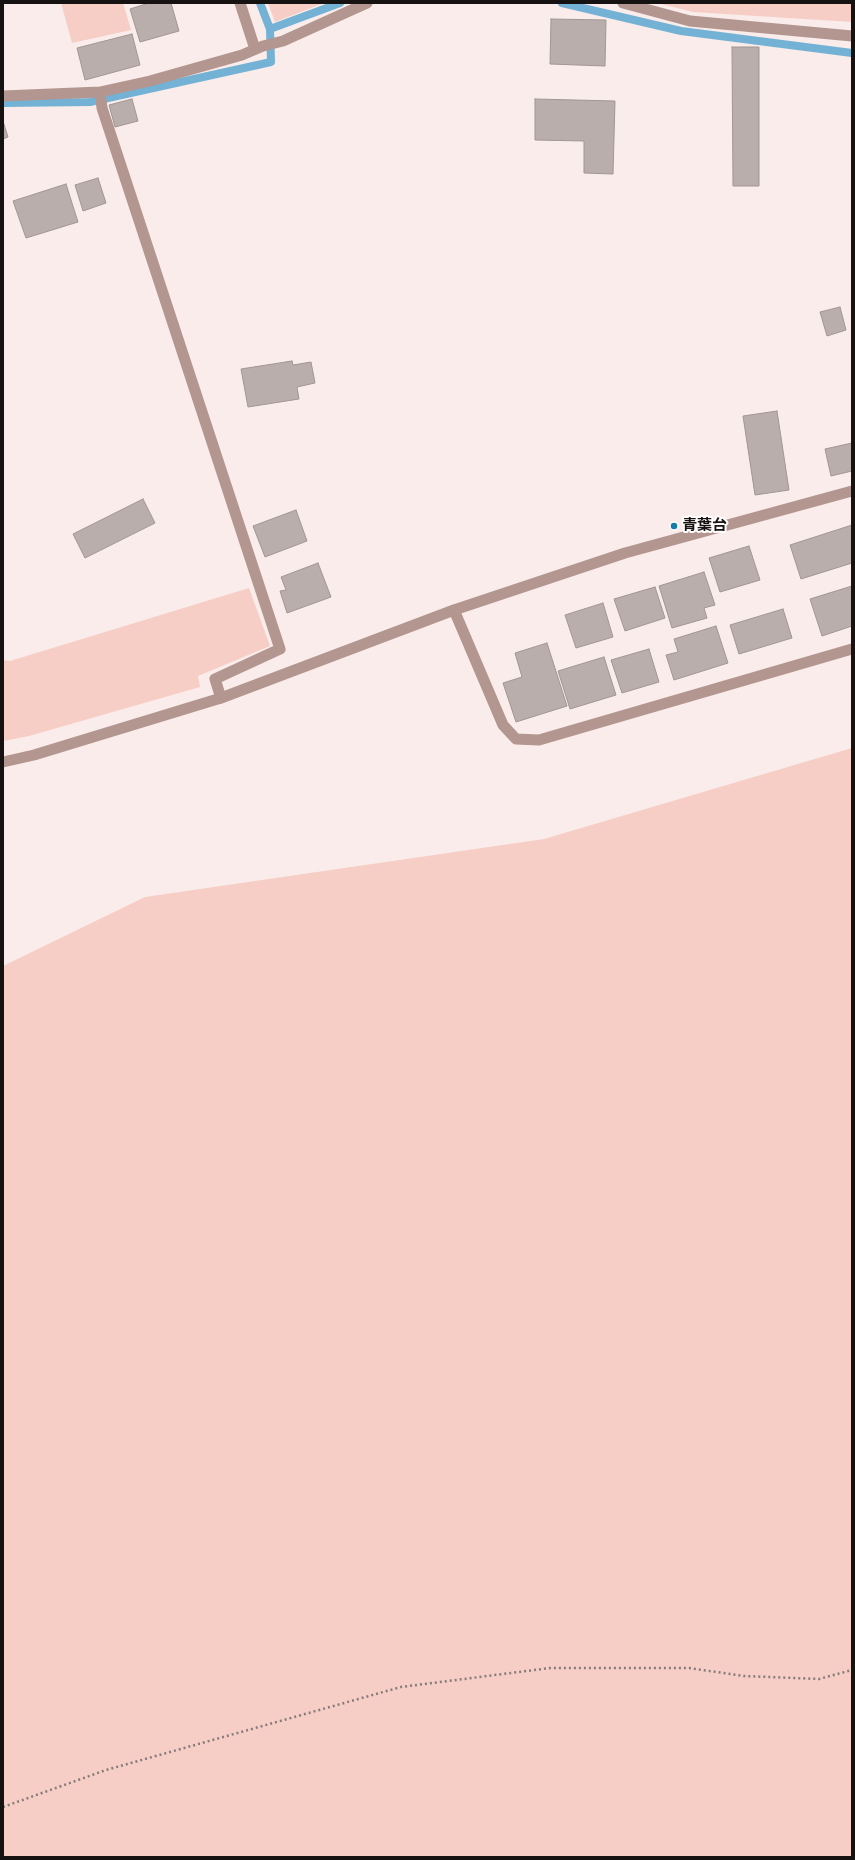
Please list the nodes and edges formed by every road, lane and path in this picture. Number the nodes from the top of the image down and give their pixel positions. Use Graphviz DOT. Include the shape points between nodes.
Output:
graph roads {
  1 [pos="240,3"];
  2 [pos="367,3"];
  3 [pos="623,3"];
  4 [pos="852,36"];
  5 [pos="259,47"];
  6 [pos="3,96"];
  7 [pos="101,99"];
  8 [pos="852,491"];
  9 [pos="454,610"];
  10 [pos="852,649"];
  11 [pos="221,698"];
  12 [pos="3,762"];
  13 [pos="852,1670"];
  14 [pos="3,1807"];
  1 -- 5 [label="street"];
  2 -- 5 [label="street" via="283,41"];
  3 -- 4 [label="street" via="690,21"];
  5 -- 7 [label="street" via="242,55 150,81"];
  6 -- 7 [label="street"];
  7 -- 11 [label="street" via="280,649 215,679"];
  8 -- 9 [label="street" via="625,553"];
  9 -- 10 [label="street" via="503,725 516,739 539,740"];
  9 -- 11 [label="street"];
  11 -- 12 [label="street" via="34,755"];
  13 -- 14 [label="path" via="819,1679 744,1676 689,1668 550,1668 401,1686 106,1770"];
}
